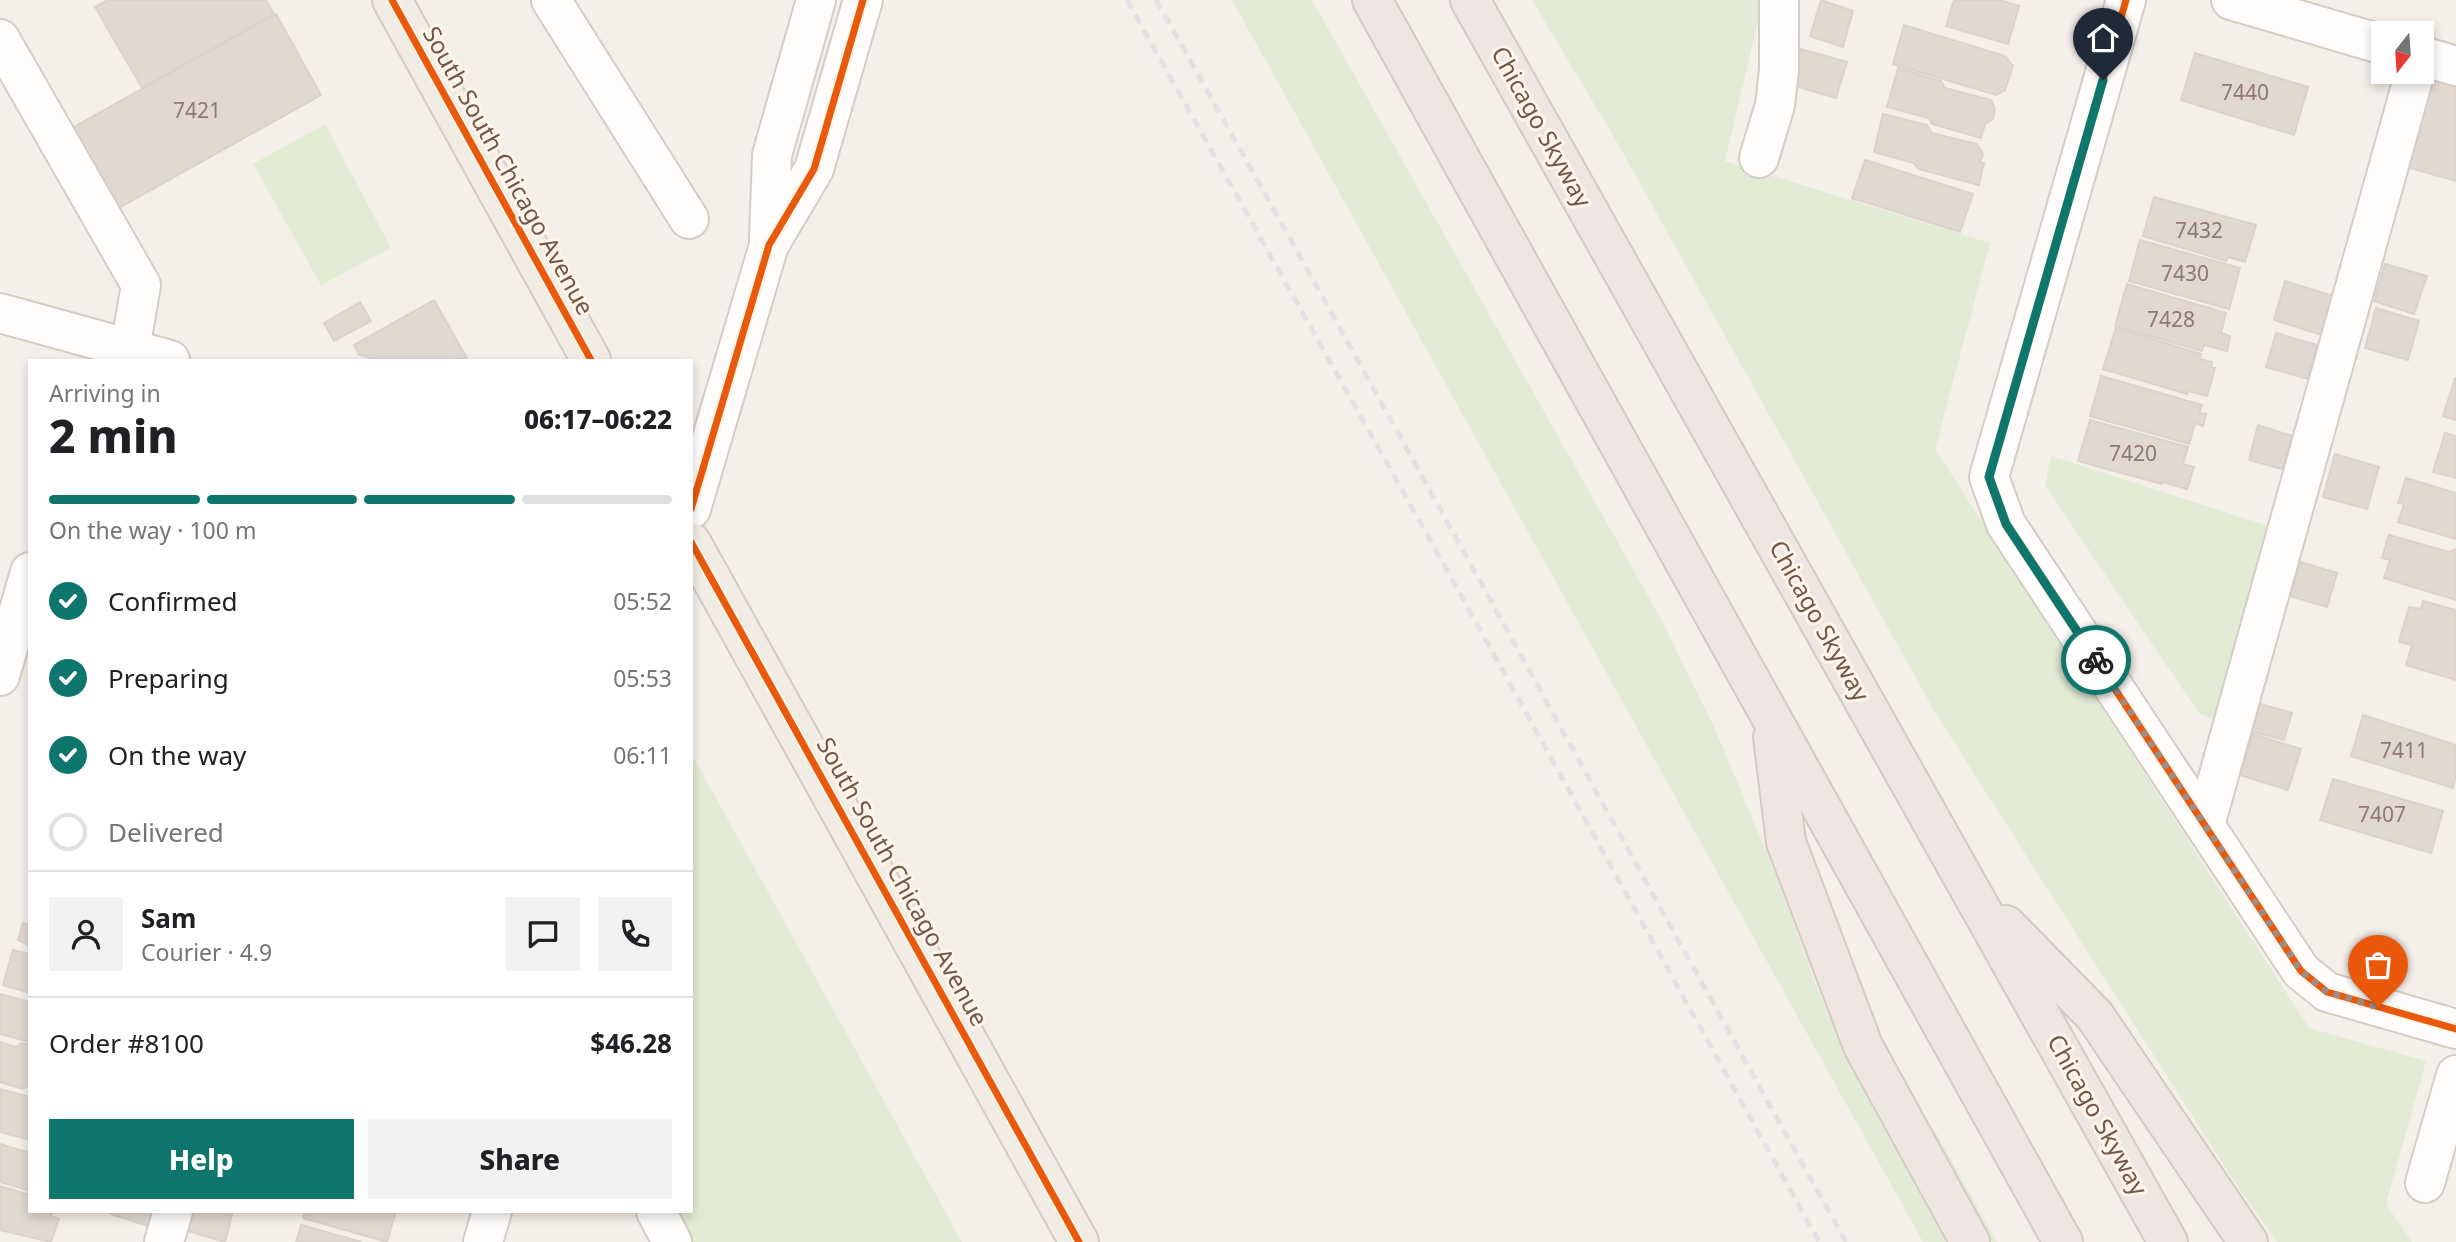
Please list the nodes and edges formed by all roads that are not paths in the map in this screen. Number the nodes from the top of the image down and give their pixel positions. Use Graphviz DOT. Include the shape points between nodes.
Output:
graph roads {
  1 [pos="392,0"];
  2 [pos="551,0"];
  3 [pos="816,0"];
  4 [pos="863,0"];
  5 [pos="1372,0"];
  6 [pos="1470,0"];
  7 [pos="1779,0"];
  8 [pos="2126,0"];
  9 [pos="2231,0"];
  10 [pos="0,39"];
  11 [pos="2371,41"];
  12 [pos="2434,60"];
  13 [pos="2456,66"];
  14 [pos="2412,84"];
  15 [pos="1759,158"];
  16 [pos="689,219"];
  17 [pos="769,245"];
  18 [pos="0,313"];
  19 [pos="105,350"];
  20 [pos="164,359"];
  21 [pos="590,359"];
  22 [pos="693,502"];
  23 [pos="693,546"];
  24 [pos="28,579"];
  25 [pos="0,677"];
  26 [pos="1770,718"];
  27 [pos="2205,825"];
  28 [pos="1970,888"];
  29 [pos="2456,1029"];
  30 [pos="2456,1075"];
  31 [pos="2425,1183"];
  32 [pos="172,1213"];
  33 [pos="491,1213"];
  34 [pos="657,1213"];
  35 [pos="164,1242"];
  36 [pos="483,1242"];
  37 [pos="672,1242"];
  38 [pos="1079,1242"];
  39 [pos="1970,1242"];
  40 [pos="2063,1242"];
  41 [pos="2168,1242"];
  42 [pos="2248,1242"];
  1 -- 21 [label="main road, South South Chicago Avenue"];
  2 -- 16 [label="street"];
  3 -- 17 [label="street" via="772,155"];
  4 -- 17 [label="street" via="814,169"];
  5 -- 26 [label="highway"];
  6 -- 28 [label="highway, Chicago Skyway"];
  7 -- 15 [label="street" via="1779,71"];
  8 -- 27 [label="street" via="1989,477 2006,524"];
  9 -- 11 [label="street"];
  10 -- 19 [label="street" via="141,285"];
  12 -- 13 [label="street"];
  14 -- 27 [label="street"];
  17 -- 22 [label="street"];
  18 -- 19 [label="street"];
  19 -- 20 [label="street"];
  23 -- 38 [label="main road, South South Chicago Avenue"];
  24 -- 25 [label="street"];
  26 -- 39 [label="highway" via="1787,842 1863,1046"];
  26 -- 40 [label="highway"];
  27 -- 29 [label="street" via="2301,971 2327,992"];
  28 -- 41 [label="highway, Chicago Skyway"];
  28 -- 42 [label="highway" via="2095,1016"];
  30 -- 31 [label="street"];
  32 -- 35 [label="street"];
  33 -- 36 [label="street"];
  34 -- 37 [label="street"];
}
